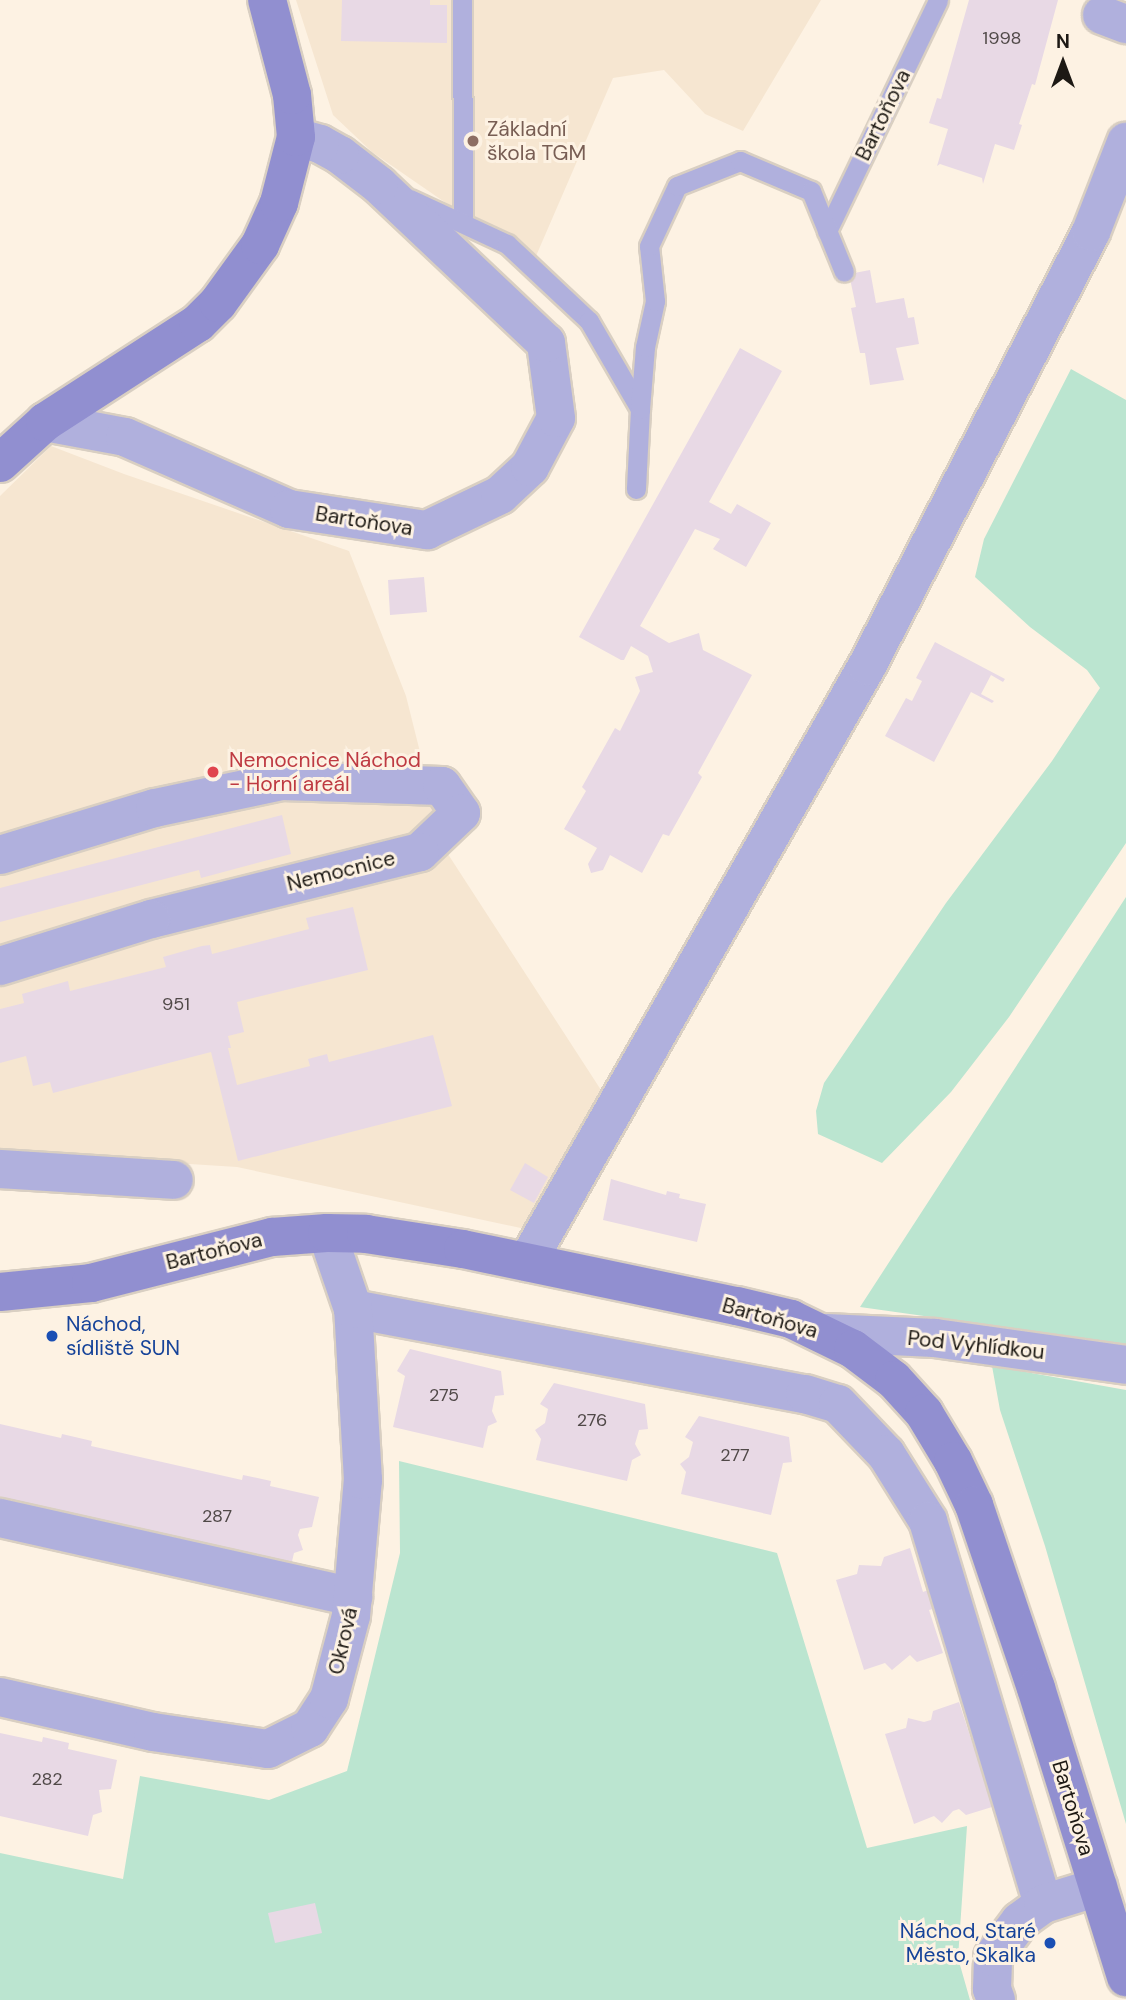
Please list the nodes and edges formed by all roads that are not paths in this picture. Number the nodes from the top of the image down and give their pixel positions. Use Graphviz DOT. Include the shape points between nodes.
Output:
graph roads {
  1 [pos="267,0"];
  2 [pos="462,0"];
  3 [pos="938,0"];
  4 [pos="296,137"];
  5 [pos="1126,142"];
  6 [pos="379,185"];
  7 [pos="463,223"];
  8 [pos="827,231"];
  9 [pos="844,272"];
  10 [pos="640,409"];
  11 [pos="45,422"];
  12 [pos="0,463"];
  13 [pos="636,489"];
  14 [pos="0,855"];
  15 [pos="0,966"];
  16 [pos="0,1169"];
  17 [pos="174,1180"];
  18 [pos="327,1233"];
  19 [pos="527,1262"];
  20 [pos="0,1292"];
  21 [pos="353,1309"];
  22 [pos="826,1333"];
  23 [pos="1126,1365"];
  24 [pos="0,1518"];
  25 [pos="353,1597"];
  26 [pos="0,1697"];
  27 [pos="1098,1887"];
  28 [pos="1043,1904"];
  29 [pos="1126,1977"];
  30 [pos="996,2000"];
  1 -- 4 [label="street" via="292,95"];
  2 -- 7 [label="lane"];
  3 -- 8 [label="lane, Bartoňova"];
  4 -- 6 [label="street, Bartoňova" via="340,155"];
  4 -- 11 [label="street" via="290,171 271,224 218,303 177,339"];
  5 -- 19 [label="street" via="1091,232 867,666"];
  6 -- 7 [label="lane, Bartoňova"];
  6 -- 11 [label="street, Bartoňova" via="546,343 556,418 530,467 500,495 427,530 289,509 125,438"];
  7 -- 10 [label="lane, Bartoňova" via="507,244 589,321"];
  8 -- 9 [label="lane"];
  8 -- 10 [label="lane" via="811,191 740,161 677,186 649,246 655,300"];
  10 -- 13 [label="lane"];
  11 -- 12 [label="street"];
  14 -- 15 [label="street, Nemocnice" via="155,808 282,781 442,786 461,813 420,852 151,919"];
  16 -- 17 [label="street"];
  18 -- 19 [label="street, Bartoňova" via="404,1239"];
  18 -- 20 [label="street, Bartoňova" via="251,1241 91,1283"];
  18 -- 21 [label="street, Okrová"];
  19 -- 22 [label="street, Bartoňova" via="737,1306"];
  21 -- 25 [label="street, Okrová" via="363,1480"];
  21 -- 28 [label="street" via="806,1394 838,1404 886,1454 928,1521"];
  22 -- 23 [label="street, Pod Vyhlídkou" via="935,1338"];
  22 -- 27 [label="street, Bartoňova" via="864,1356 910,1396 958,1470 1036,1688"];
  24 -- 25 [label="street"];
  25 -- 26 [label="street, Okrová" via="329,1699 310,1728 268,1749 153,1732"];
  27 -- 28 [label="street"];
  27 -- 29 [label="street, Bartoňova"];
  28 -- 30 [label="street" via="1020,1921 993,1957"];
}
